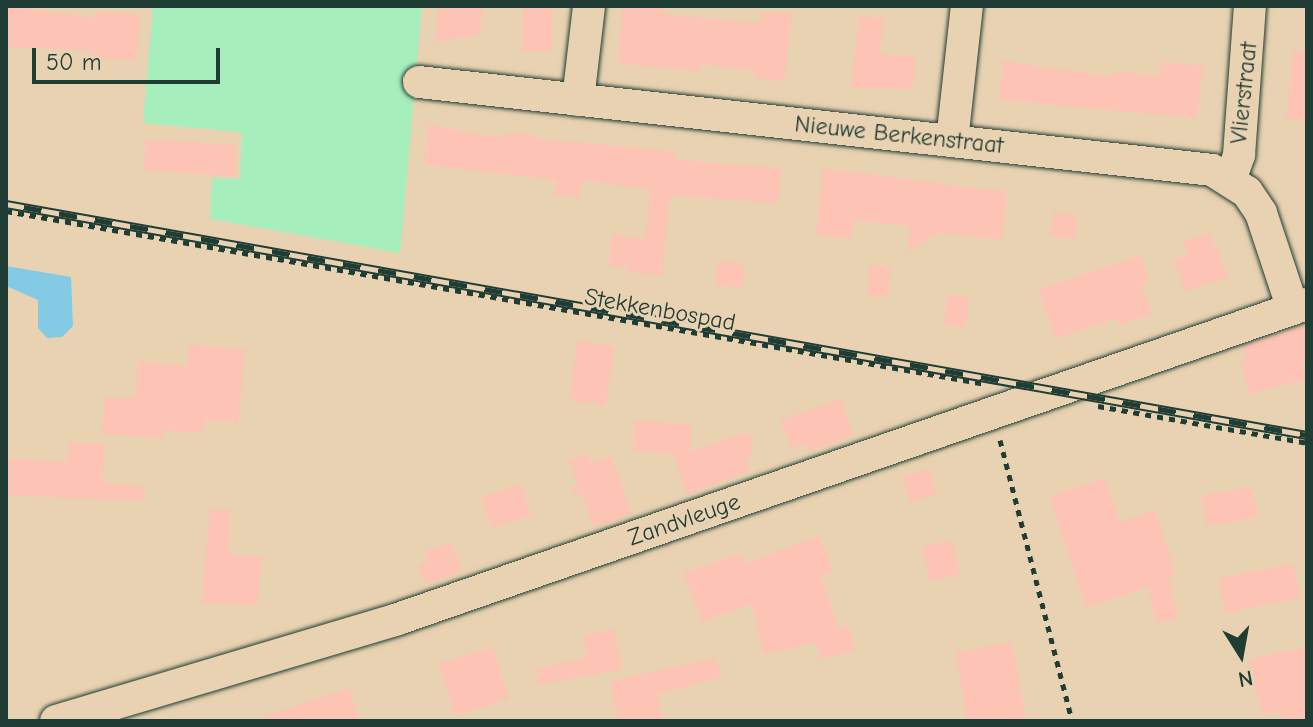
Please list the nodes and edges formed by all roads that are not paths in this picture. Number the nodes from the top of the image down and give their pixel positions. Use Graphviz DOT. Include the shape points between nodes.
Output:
graph roads {
  1 [pos="589,6"];
  2 [pos="967,6"];
  3 [pos="1250,6"];
  4 [pos="419,82"];
  5 [pos="578,100"];
  6 [pos="952,141"];
  7 [pos="1230,180"];
  8 [pos="1300,306"];
  9 [pos="56,721"];
  1 -- 5 [label="street"];
  2 -- 6 [label="street"];
  3 -- 7 [label="street, Vlierstraat" via="1239,155"];
  4 -- 5 [label="street, Nieuwe Berkenstraat"];
  5 -- 6 [label="street, Nieuwe Berkenstraat"];
  6 -- 7 [label="street, Nieuwe Berkenstraat" via="1189,166"];
  7 -- 8 [label="street, Nieuwe Berkenstraat" via="1261,213"];
  8 -- 9 [label="street, Zandvleuge" via="991,398 395,620"];
}
